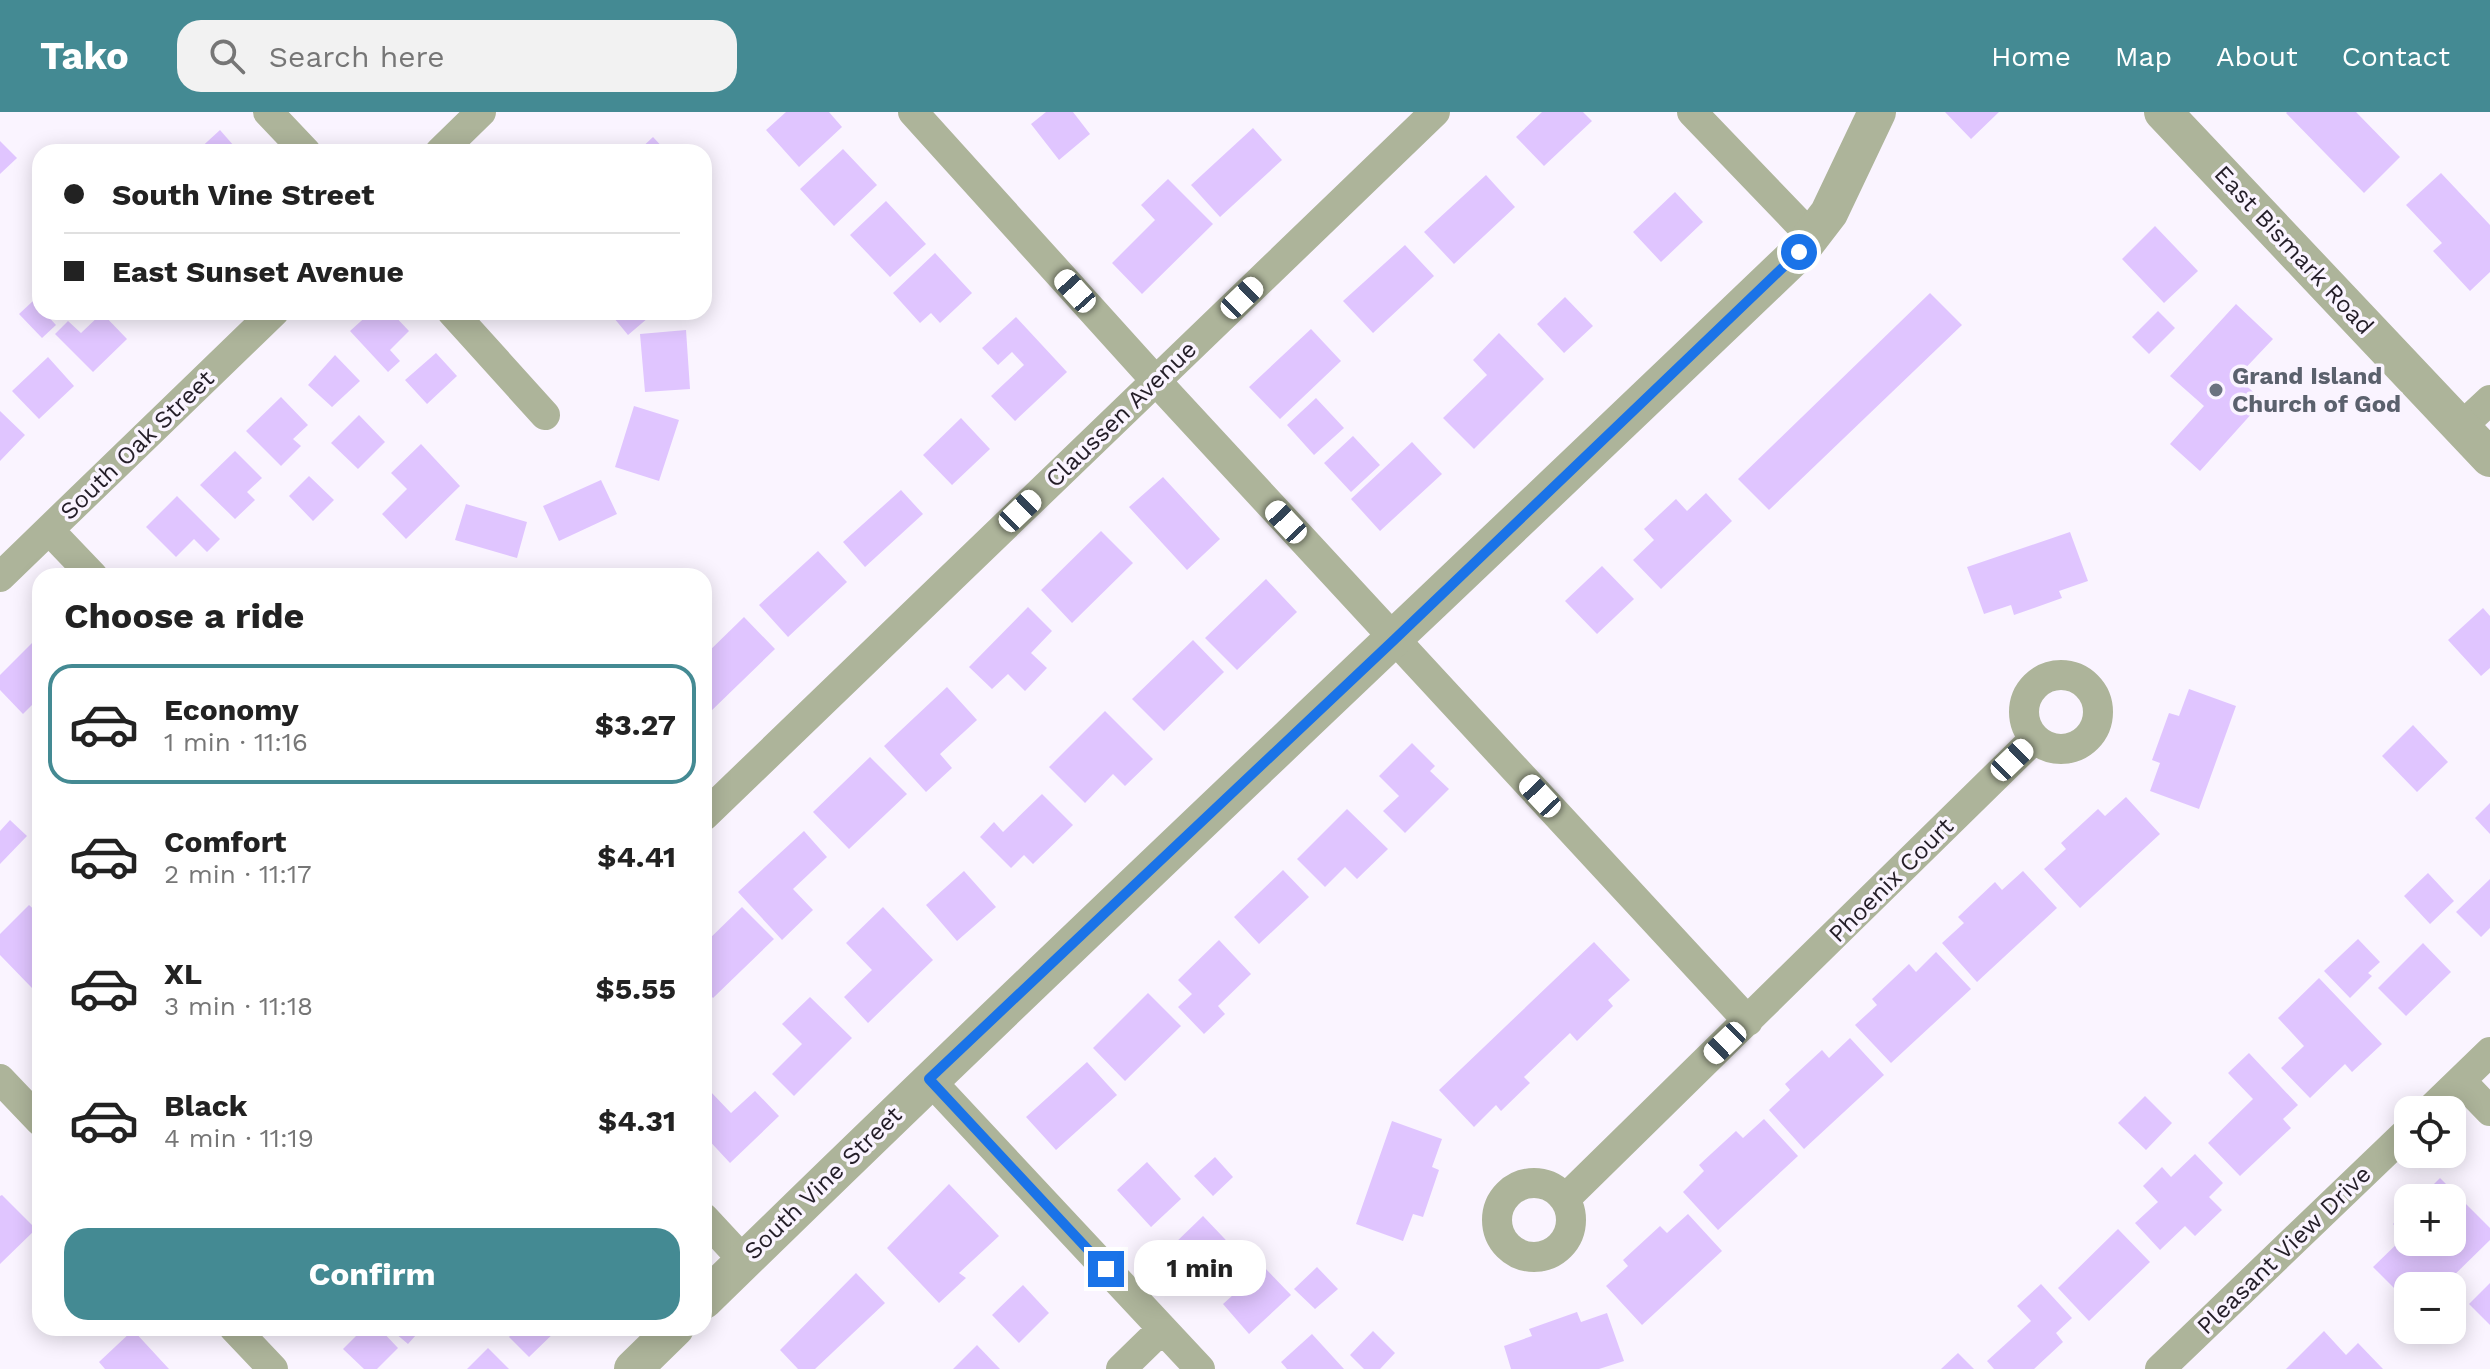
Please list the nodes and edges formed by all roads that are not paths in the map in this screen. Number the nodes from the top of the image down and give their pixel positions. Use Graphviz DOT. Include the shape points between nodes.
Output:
graph roads {
  1 [pos="268,112"];
  2 [pos="481,112"];
  3 [pos="913,112"];
  4 [pos="1435,112"];
  5 [pos="1692,112"];
  6 [pos="1877,112"];
  7 [pos="2163,112"];
  8 [pos="298,144"];
  9 [pos="448,144"];
  10 [pos="1811,236"];
  11 [pos="266,320"];
  12 [pos="459,320"];
  13 [pos="1156,381"];
  14 [pos="2490,400"];
  15 [pos="545,415"];
  16 [pos="2461,427"];
  17 [pos="2490,458"];
  18 [pos="49,530"];
  19 [pos="85,568"];
  20 [pos="0,577"];
  21 [pos="1395,639"];
  22 [pos="2034,739"];
  23 [pos="712,808"];
  24 [pos="1748,1021"];
  25 [pos="2490,1052"];
  26 [pos="0,1079"];
  27 [pos="929,1079"];
  28 [pos="2461,1081"];
  29 [pos="2445,1096"];
  30 [pos="2490,1111"];
  31 [pos="32,1113"];
  32 [pos="2394,1144"];
  33 [pos="1565,1199"];
  34 [pos="712,1227"];
  35 [pos="744,1261"];
  36 [pos="712,1292"];
  37 [pos="1162,1329"];
  38 [pos="242,1336"];
  39 [pos="667,1336"];
  40 [pos="273,1369"];
  41 [pos="633,1369"];
  42 [pos="1121,1369"];
  43 [pos="1200,1369"];
  44 [pos="2160,1369"];
  1 -- 8 [label="street"];
  2 -- 9 [label="street"];
  3 -- 13 [label="street"];
  4 -- 13 [label="street, Claussen Avenue"];
  5 -- 10 [label="street"];
  6 -- 10 [label="street, South Vine Street" via="1829,213"];
  7 -- 16 [label="street, East Bismark Road"];
  10 -- 21 [label="street, South Vine Street"];
  11 -- 18 [label="street, South Oak Street"];
  12 -- 15 [label="street"];
  13 -- 21 [label="street"];
  13 -- 23 [label="street, Claussen Avenue"];
  14 -- 16 [label="street"];
  16 -- 17 [label="street, East Bismark Road"];
  18 -- 19 [label="street"];
  18 -- 20 [label="street, South Oak Street"];
  21 -- 24 [label="street"];
  21 -- 27 [label="street, South Vine Street"];
  22 -- 24 [label="street, Phoenix Court"];
  24 -- 33 [label="street, Phoenix Court"];
  25 -- 28 [label="street"];
  26 -- 31 [label="street"];
  27 -- 35 [label="street, South Vine Street"];
  27 -- 37 [label="street"];
  28 -- 29 [label="street"];
  28 -- 30 [label="street"];
  32 -- 44 [label="street, Pleasant View Drive"];
  34 -- 35 [label="street"];
  35 -- 36 [label="street, South Vine Street"];
  37 -- 42 [label="street"];
  37 -- 43 [label="street"];
  38 -- 40 [label="street"];
  39 -- 41 [label="street"];
}
